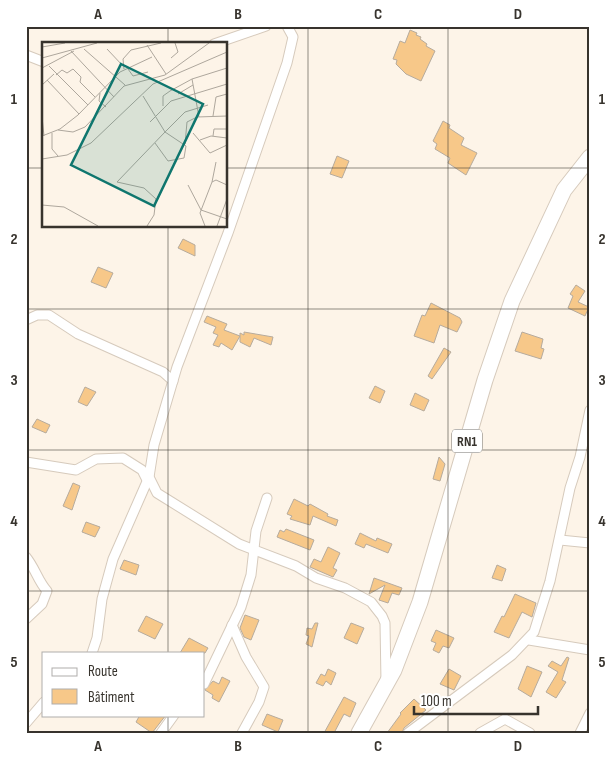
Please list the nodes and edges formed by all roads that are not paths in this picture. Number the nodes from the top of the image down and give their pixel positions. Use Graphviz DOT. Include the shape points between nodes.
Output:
graph roads {
  1 [pos="266,26"];
  2 [pos="287,26"];
  3 [pos="220,42"];
  4 [pos="26,55"];
  5 [pos="42,61"];
  6 [pos="590,156"];
  7 [pos="26,320"];
  8 [pos="173,381"];
  9 [pos="590,410"];
  10 [pos="580,457"];
  11 [pos="590,459"];
  12 [pos="26,462"];
  13 [pos="148,479"];
  14 [pos="267,498"];
  15 [pos="560,540"];
  16 [pos="590,543"];
  17 [pos="252,550"];
  18 [pos="26,557"];
  19 [pos="26,619"];
  20 [pos="232,624"];
  21 [pos="529,640"];
  22 [pos="590,650"];
  23 [pos="92,652"];
  24 [pos="205,682"];
  25 [pos="386,684"];
  26 [pos="42,704"];
  27 [pos="590,713"];
  28 [pos="173,716"];
  29 [pos="26,723"];
  30 [pos="161,733"];
  31 [pos="242,733"];
  32 [pos="359,733"];
  33 [pos="408,733"];
  34 [pos="480,733"];
  35 [pos="530,733"];
  36 [pos="580,733"];
  1 -- 3 [label="street"];
  2 -- 8 [label="street" via="293,37 287,64"];
  4 -- 5 [label="street"];
  6 -- 25 [label="highway, RN1" via="564,190 512,302 485,380 420,602"];
  7 -- 8 [label="street" via="32,316 49,315 78,334 163,372"];
  8 -- 13 [label="street" via="154,445"];
  9 -- 10 [label="street"];
  10 -- 11 [label="street"];
  10 -- 15 [label="street"];
  12 -- 13 [label="street" via="76,470 96,459 124,458 142,470"];
  13 -- 17 [label="street" via="157,493"];
  13 -- 23 [label="street" via="112,563"];
  14 -- 17 [label="street"];
  15 -- 16 [label="street"];
  15 -- 21 [label="street" via="542,610"];
  17 -- 20 [label="street" via="253,564 248,584 238,616"];
  17 -- 25 [label="street" via="345,588 378,609 385,623"];
  18 -- 19 [label="street" via="47,591 42,604"];
  20 -- 24 [label="street"];
  20 -- 31 [label="street" via="264,687"];
  21 -- 22 [label="street"];
  21 -- 33 [label="street"];
  25 -- 32 [label="highway, RN1"];
  26 -- 29 [label="street"];
  27 -- 36 [label="street"];
  28 -- 30 [label="street"];
  34 -- 35 [label="street" via="505,719"];
}
